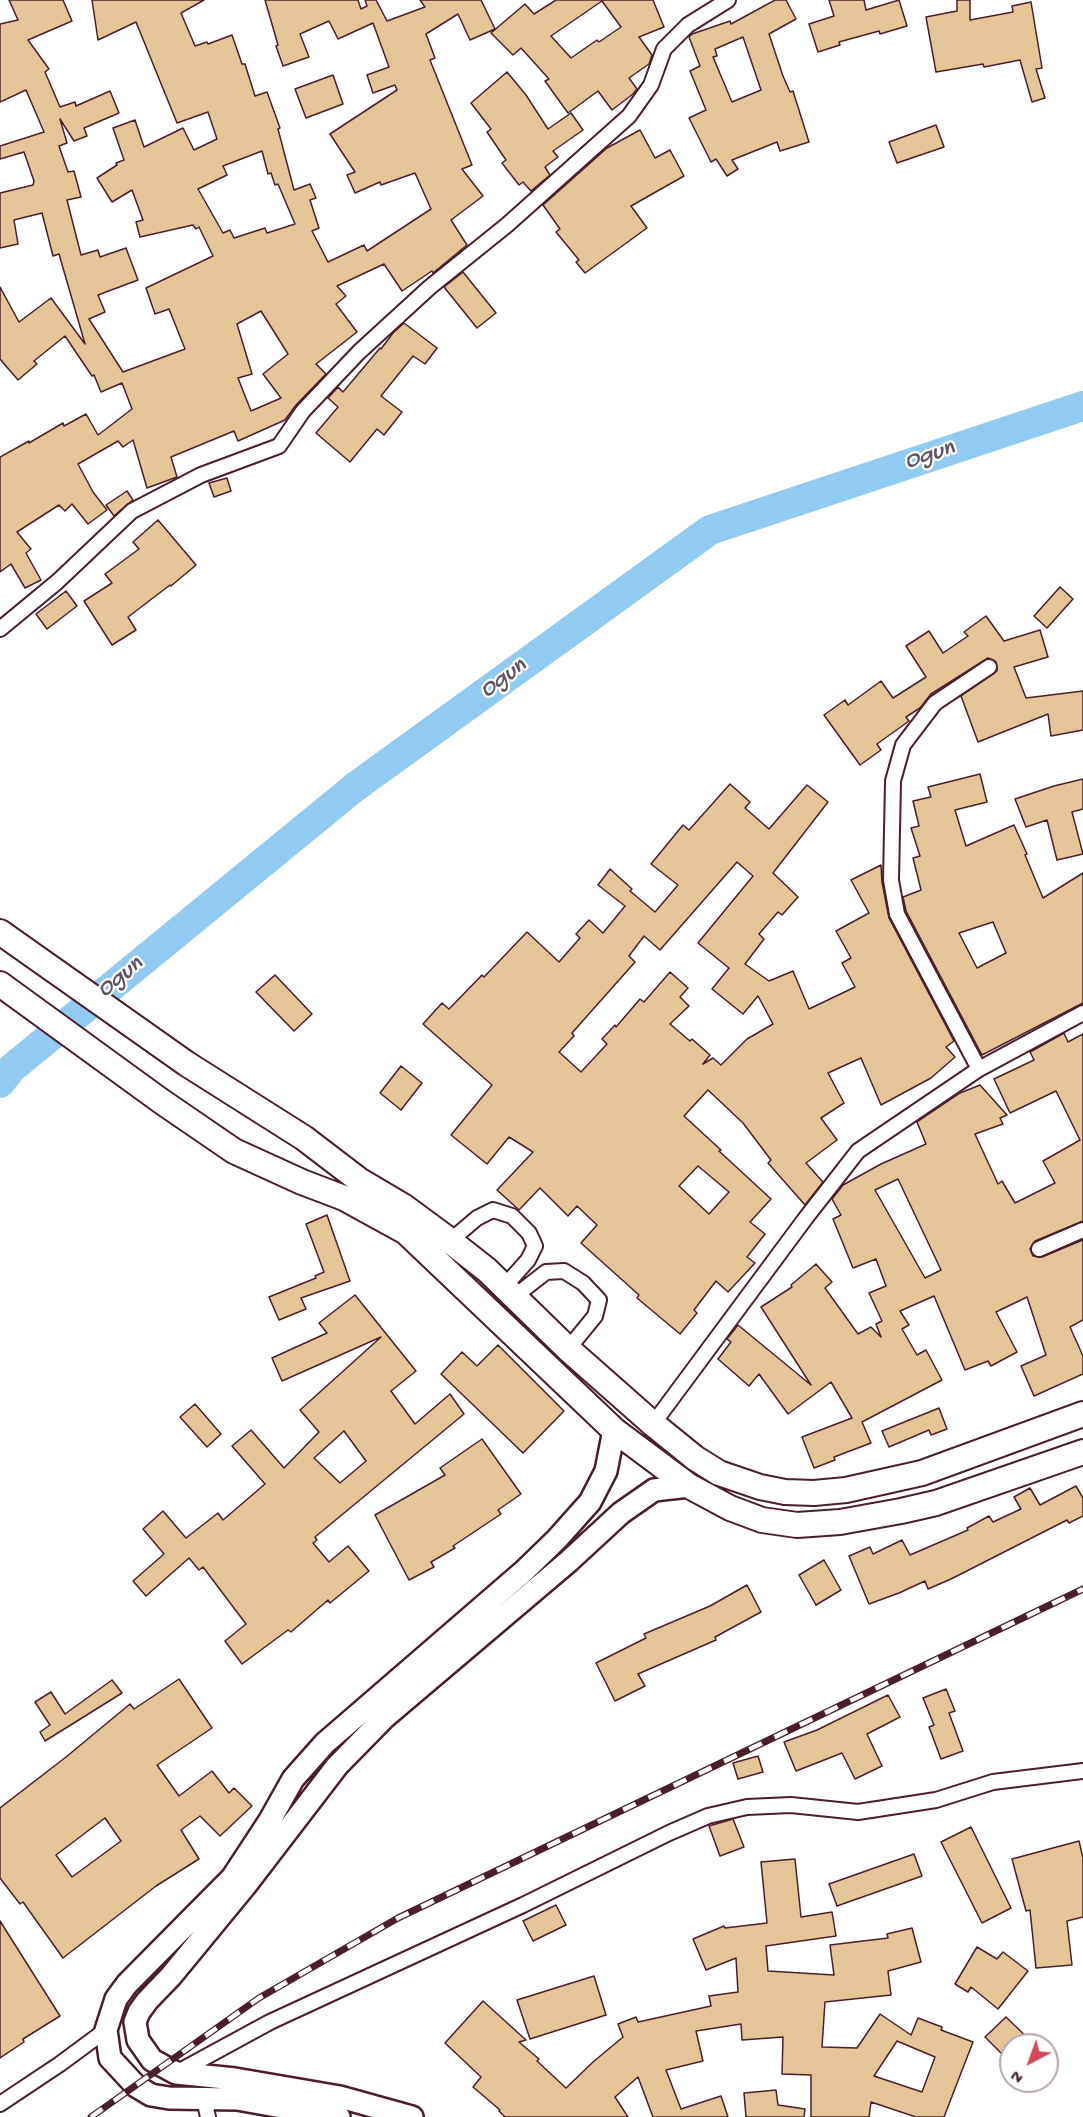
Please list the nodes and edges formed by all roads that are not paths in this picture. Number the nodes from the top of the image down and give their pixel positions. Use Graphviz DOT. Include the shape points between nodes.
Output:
graph roads {
  1 [pos="728,0"];
  2 [pos="0,628"];
  3 [pos="988,667"];
  4 [pos="0,932"];
  5 [pos="0,984"];
  6 [pos="1083,1013"];
  7 [pos="979,1069"];
  8 [pos="1083,1230"];
  9 [pos="450,1241"];
  10 [pos="1039,1249"];
  11 [pos="509,1292"];
  12 [pos="568,1349"];
  13 [pos="1083,1414"];
  14 [pos="652,1424"];
  15 [pos="614,1430"];
  16 [pos="1025,1434"];
  17 [pos="1083,1452"];
  18 [pos="1040,1467"];
  19 [pos="689,1486"];
  20 [pos="1083,1771"];
  21 [pos="106,2030"];
  22 [pos="176,2073"];
  23 [pos="0,2104"];
  24 [pos="206,2108"];
  25 [pos="339,2117"];
  26 [pos="412,2117"];
  1 -- 2 [label="street" via="688,25 664,49 651,85 629,116 359,352 303,411 279,446 201,475 132,511 57,582"];
  3 -- 7 [label="street" via="935,703 903,744 893,781 891,880 897,914"];
  4 -- 9 [label="highway"];
  5 -- 15 [label="highway" via="234,1151 344,1198 406,1232"];
  6 -- 7 [label="street"];
  7 -- 14 [label="street" via="858,1150"];
  8 -- 10 [label="street"];
  9 -- 11 [label="highway"];
  9 -- 11 [label="street" via="493,1210 512,1216 529,1233 535,1246"];
  11 -- 12 [label="highway"];
  11 -- 12 [label="street" via="546,1272 564,1271 583,1283 599,1300 595,1316"];
  12 -- 14 [label="highway"];
  13 -- 16 [label="highway"];
  14 -- 16 [label="highway" via="719,1473 760,1487 814,1493 922,1473"];
  15 -- 19 [label="highway"];
  15 -- 21 [label="main road" via="606,1471 590,1502 524,1572 325,1743 292,1779 231,1878 127,1984 116,1999"];
  16 -- 18 [label="highway"];
  17 -- 18 [label="highway"];
  18 -- 19 [label="highway" via="936,1503 840,1522 797,1525 762,1520"];
  19 -- 22 [label="main road" via="654,1490 621,1513 385,1717 337,1766 245,1886 139,2012 135,2022 138,2040 152,2060"];
  20 -- 22 [label="street" via="993,1782 936,1800 858,1812 790,1804 747,1807 708,1816 270,2022"];
  21 -- 23 [label="street"];
  21 -- 24 [label="main road" via="110,2058 136,2086 151,2095"];
  22 -- 26 [label="main road" via="340,2097"];
  24 -- 25 [label="main road" via="237,2099"];
}
